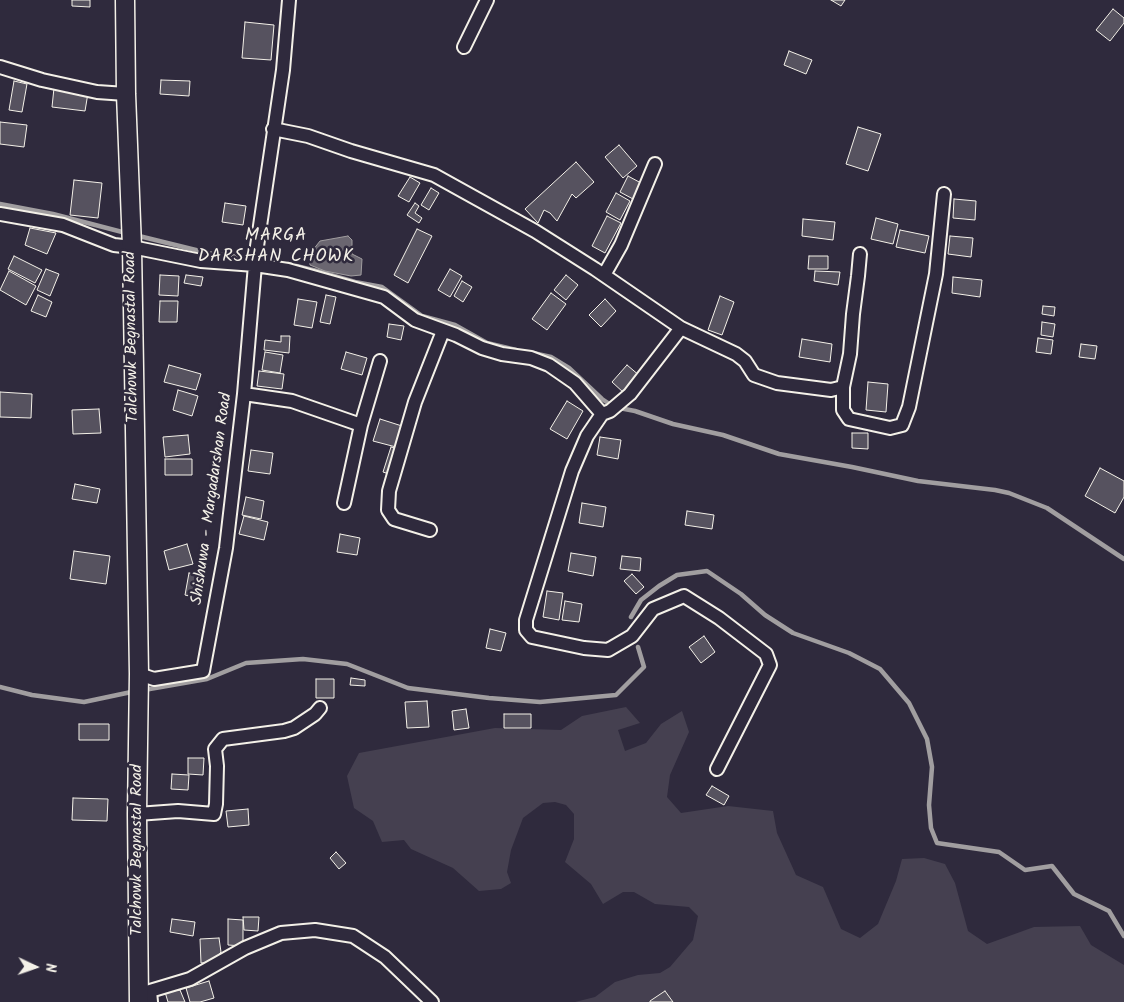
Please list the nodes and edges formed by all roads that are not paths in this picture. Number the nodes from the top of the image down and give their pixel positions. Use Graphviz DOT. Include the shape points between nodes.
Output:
graph roads {
  1 [pos="125,0"];
  2 [pos="289,0"];
  3 [pos="487,0"];
  4 [pos="464,47"];
  5 [pos="0,67"];
  6 [pos="126,94"];
  7 [pos="273,128"];
  8 [pos="655,164"];
  9 [pos="944,194"];
  10 [pos="0,214"];
  11 [pos="132,247"];
  12 [pos="860,254"];
  13 [pos="256,259"];
  14 [pos="604,275"];
  15 [pos="681,328"];
  16 [pos="443,331"];
  17 [pos="380,361"];
  18 [pos="843,387"];
  19 [pos="244,394"];
  20 [pos="610,410"];
  21 [pos="362,425"];
  22 [pos="344,503"];
  23 [pos="430,530"];
  24 [pos="139,674"];
  25 [pos="320,708"];
  26 [pos="717,769"];
  27 [pos="137,814"];
  28 [pos="139,1002"];
  29 [pos="150,1002"];
  30 [pos="432,1002"];
  1 -- 6 [label="main road, Talchowk Begnastal Road"];
  2 -- 7 [label="street, Shishuwa - Margadarshan Road" via="283,70"];
  3 -- 4 [label="street"];
  5 -- 6 [label="street" via="42,80 98,92"];
  6 -- 11 [label="main road, Talchowk Begnastal Road"];
  7 -- 13 [label="street, Shishuwa - Margadarshan Road"];
  7 -- 14 [label="street" via="434,175 535,231"];
  8 -- 14 [label="street" via="621,245"];
  9 -- 18 [label="street" via="936,274 909,407 902,425 890,428 849,419 843,410"];
  10 -- 11 [label="street" via="63,225 114,245"];
  11 -- 13 [label="street" via="201,261"];
  11 -- 24 [label="main road, Talchowk Begnastal Road"];
  12 -- 18 [label="street" via="850,354"];
  13 -- 16 [label="street" via="384,297 415,320"];
  13 -- 19 [label="street, Shishuwa - Margadarshan Road"];
  14 -- 15 [label="street"];
  15 -- 18 [label="street" via="736,354 754,375 777,383 831,390"];
  15 -- 20 [label="street" via="646,375"];
  16 -- 20 [label="street" via="482,348 549,365"];
  16 -- 23 [label="street" via="415,402 389,491 388,510 394,519"];
  17 -- 21 [label="street"];
  19 -- 21 [label="street" via="292,401"];
  19 -- 24 [label="street, Shishuwa - Margadarshan Road" via="226,548 204,671 154,679"];
  20 -- 26 [label="street" via="587,436 572,471 526,620 526,630 532,637 608,650 632,636 653,609 684,596 719,618 766,654 770,665"];
  21 -- 22 [label="street"];
  24 -- 27 [label="main road, Talchowk Begnastal Road"];
  25 -- 27 [label="street" via="294,728 222,739 215,749 214,814 178,811"];
  27 -- 28 [label="main road, Talchowk Begnastal Road"];
  29 -- 30 [label="street" via="150,991 190,979 245,948 281,933 315,930 353,936 385,956"];
}
